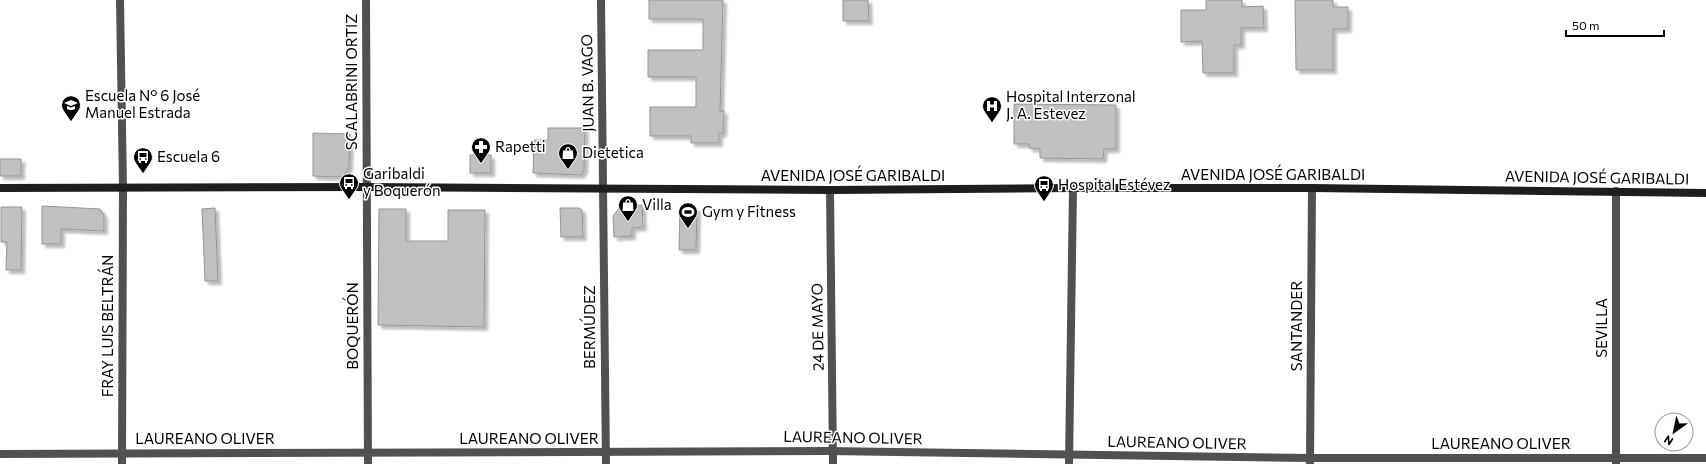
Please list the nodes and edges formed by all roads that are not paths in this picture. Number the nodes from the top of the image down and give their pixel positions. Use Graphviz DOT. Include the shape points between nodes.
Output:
graph roads {
  1 [pos="120,0"];
  2 [pos="366,0"];
  3 [pos="601,0"];
  4 [pos="366,187"];
  5 [pos="0,188"];
  6 [pos="123,188"];
  7 [pos="1073,188"];
  8 [pos="1312,188"];
  9 [pos="604,190"];
  10 [pos="830,190"];
  11 [pos="1616,191"];
  12 [pos="1706,193"];
  13 [pos="606,452"];
  14 [pos="833,452"];
  15 [pos="122,453"];
  16 [pos="368,453"];
  17 [pos="0,454"];
  18 [pos="1706,458"];
  19 [pos="1069,460"];
  20 [pos="1310,461"];
  21 [pos="1460,461"];
  22 [pos="1616,462"];
  23 [pos="122,464"];
  24 [pos="368,464"];
  25 [pos="606,464"];
  26 [pos="833,464"];
  1 -- 6 [label="street, FRAY LUIS BELTRÁN"];
  2 -- 4 [label="street, SCALABRINI ORTIZ"];
  3 -- 9 [label="street, JUAN B. VAGO"];
  4 -- 6 [label="main road, AVENIDA JOSÉ GARIBALDI"];
  4 -- 9 [label="main road, AVENIDA JOSÉ GARIBALDI"];
  4 -- 16 [label="street, BOQUERÓN"];
  5 -- 6 [label="main road, AVENIDA JOSÉ GARIBALDI"];
  6 -- 15 [label="street, FRAY LUIS BELTRÁN"];
  7 -- 8 [label="main road, AVENIDA JOSÉ GARIBALDI"];
  7 -- 10 [label="main road, AVENIDA JOSÉ GARIBALDI"];
  7 -- 19 [label="street"];
  8 -- 11 [label="main road, AVENIDA JOSÉ GARIBALDI"];
  8 -- 20 [label="street, SANTANDER"];
  9 -- 10 [label="main road, AVENIDA JOSÉ GARIBALDI"];
  9 -- 13 [label="street, BERMÚDEZ"];
  10 -- 14 [label="street, 24 DE MAYO"];
  11 -- 12 [label="main road, AVENIDA JOSÉ GARIBALDI"];
  11 -- 22 [label="street, SEVILLA"];
  13 -- 14 [label="street, LAUREANO OLIVER"];
  13 -- 16 [label="street, LAUREANO OLIVER"];
  13 -- 25 [label="street, BERMÚDEZ"];
  14 -- 19 [label="street, LAUREANO OLIVER"];
  14 -- 26 [label="street, 24 DE MAYO"];
  15 -- 16 [label="street, LAUREANO OLIVER"];
  15 -- 17 [label="street, LAUREANO OLIVER"];
  15 -- 23 [label="street, FRAY LUIS BELTRÁN"];
  16 -- 24 [label="street, BOQUERÓN"];
  18 -- 22 [label="street, LAUREANO OLIVER"];
  19 -- 20 [label="street, LAUREANO OLIVER"];
  20 -- 21 [label="street, LAUREANO OLIVER"];
  21 -- 22 [label="street, LAUREANO OLIVER"];
}
